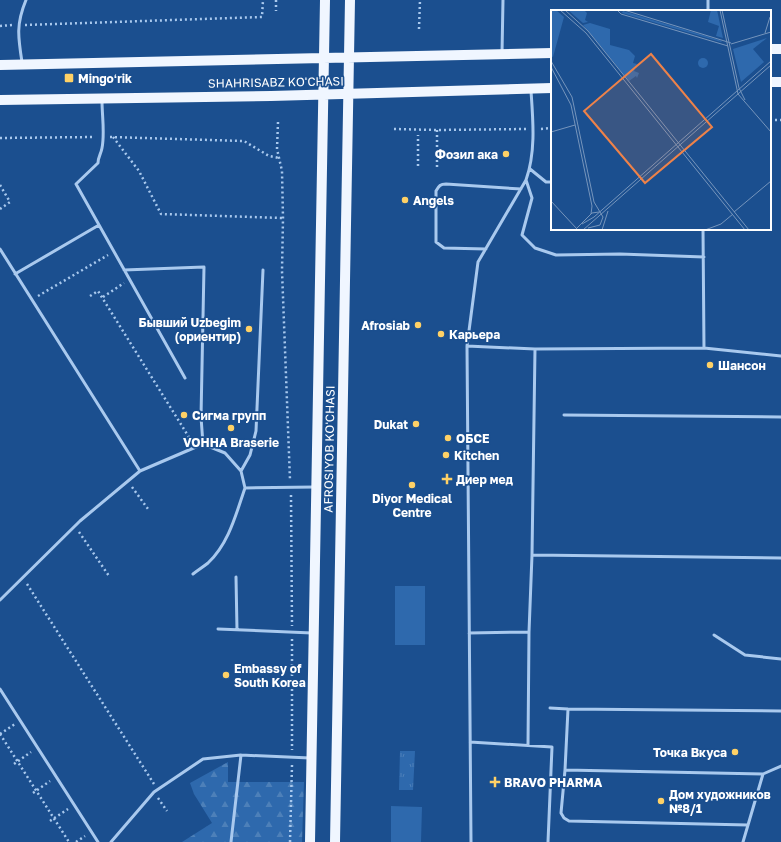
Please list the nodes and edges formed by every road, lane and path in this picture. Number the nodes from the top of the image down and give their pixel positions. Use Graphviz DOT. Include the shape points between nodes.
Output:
graph roads {
  1 [pos="26,0"];
  2 [pos="263,0"];
  3 [pos="276,0"];
  4 [pos="325,0"];
  5 [pos="350,0"];
  6 [pos="420,0"];
  7 [pos="503,0"];
  8 [pos="276,11"];
  9 [pos="16,25"];
  10 [pos="24,25"];
  11 [pos="0,26"];
  12 [pos="419,29"];
  13 [pos="551,53"];
  14 [pos="502,54"];
  15 [pos="349,57"];
  16 [pos="324,58"];
  17 [pos="22,64"];
  18 [pos="0,65"];
  19 [pos="551,88"];
  20 [pos="531,89"];
  21 [pos="323,94"];
  22 [pos="348,94"];
  23 [pos="102,99"];
  24 [pos="0,100"];
  25 [pos="278,122"];
  26 [pos="551,128"];
  27 [pos="394,129"];
  28 [pos="533,129"];
  29 [pos="437,130"];
  30 [pos="418,135"];
  31 [pos="102,137"];
  32 [pos="113,137"];
  33 [pos="0,138"];
  34 [pos="278,158"];
  35 [pos="418,166"];
  36 [pos="437,167"];
  37 [pos="530,169"];
  38 [pos="526,180"];
  39 [pos="551,182"];
  40 [pos="0,185"];
  41 [pos="520,189"];
  42 [pos="0,209"];
  43 [pos="283,218"];
  44 [pos="99,225"];
  45 [pos="703,230"];
  46 [pos="486,248"];
  47 [pos="0,249"];
  48 [pos="114,252"];
  49 [pos="704,257"];
  50 [pos="124,270"];
  51 [pos="263,270"];
  52 [pos="14,274"];
  53 [pos="129,280"];
  54 [pos="90,296"];
  55 [pos="103,297"];
  56 [pos="31,300"];
  57 [pos="467,346"];
  58 [pos="704,348"];
  59 [pos="536,349"];
  60 [pos="781,356"];
  61 [pos="185,378"];
  62 [pos="564,415"];
  63 [pos="781,417"];
  64 [pos="203,444"];
  65 [pos="195,448"];
  66 [pos="140,471"];
  67 [pos="241,471"];
  68 [pos="128,482"];
  69 [pos="316,486"];
  70 [pos="291,487"];
  71 [pos="245,488"];
  72 [pos="148,509"];
  73 [pos="75,526"];
  74 [pos="532,555"];
  75 [pos="781,558"];
  76 [pos="193,574"];
  77 [pos="109,576"];
  78 [pos="236,577"];
  79 [pos="24,578"];
  80 [pos="0,600"];
  81 [pos="218,630"];
  82 [pos="237,630"];
  83 [pos="529,632"];
  84 [pos="313,633"];
  85 [pos="469,633"];
  86 [pos="714,634"];
  87 [pos="781,658"];
  88 [pos="0,688"];
  89 [pos="550,708"];
  90 [pos="568,709"];
  91 [pos="781,711"];
  92 [pos="20,720"];
  93 [pos="0,734"];
  94 [pos="470,742"];
  95 [pos="528,745"];
  96 [pos="38,747"];
  97 [pos="241,755"];
  98 [pos="312,758"];
  99 [pos="17,762"];
  100 [pos="14,764"];
  101 [pos="781,766"];
  102 [pos="565,770"];
  103 [pos="763,774"];
  104 [pos="57,777"];
  105 [pos="36,791"];
  106 [pos="156,791"];
  107 [pos="33,793"];
  108 [pos="291,795"];
  109 [pos="75,804"];
  110 [pos="167,811"];
  111 [pos="54,818"];
  112 [pos="50,821"];
  113 [pos="748,825"];
  114 [pos="70,842"];
  115 [pos="98,842"];
  116 [pos="111,842"];
  117 [pos="231,842"];
  118 [pos="290,842"];
  119 [pos="310,842"];
  120 [pos="335,842"];
  121 [pos="471,842"];
  122 [pos="548,842"];
  123 [pos="743,842"];
  1 -- 17 [label="lane" via="18,32"];
  2 -- 10 [label="path" via="262,17"];
  3 -- 8 [label="path"];
  4 -- 16 [label="main road, AFROSIYOB KO'CHASI"];
  5 -- 15 [label="main road, AFROSIYOB KO'CHASI"];
  6 -- 12 [label="path"];
  7 -- 14 [label="lane"];
  9 -- 11 [label="path"];
  13 -- 14 [label="main road, SHAHRISABZ KO'CHASI"];
  14 -- 15 [label="main road, SHAHRISABZ KO'CHASI"];
  15 -- 16 [label="main road, SHAHRISABZ KO'CHASI"];
  15 -- 22 [label="main road, AFROSIYOB KO'CHASI"];
  16 -- 17 [label="main road, SHAHRISABZ KO'CHASI"];
  16 -- 21 [label="main road, AFROSIYOB KO'CHASI"];
  17 -- 18 [label="main road, SHAHRISABZ KO'CHASI"];
  19 -- 20 [label="main road, SHAHRISABZ KO'CHASI"];
  20 -- 22 [label="main road, SHAHRISABZ KO'CHASI"];
  20 -- 28 [label="lane"];
  21 -- 22 [label="main road, SHAHRISABZ KO'CHASI"];
  21 -- 23 [label="main road, SHAHRISABZ KO'CHASI"];
  21 -- 69 [label="main road, AFROSIYOB KO'CHASI"];
  22 -- 120 [label="main road, AFROSIYOB KO'CHASI"];
  23 -- 24 [label="main road, SHAHRISABZ KO'CHASI"];
  23 -- 31 [label="lane"];
  25 -- 34 [label="path"];
  26 -- 28 [label="path"];
  27 -- 29 [label="path"];
  28 -- 29 [label="path"];
  28 -- 37 [label="lane"];
  29 -- 36 [label="path"];
  30 -- 35 [label="path"];
  31 -- 32 [label="path"];
  31 -- 33 [label="path"];
  31 -- 44 [label="lane" via="98,163 76,184"];
  32 -- 34 [label="path" via="244,141 269,156"];
  32 -- 43 [label="path" via="140,171 161,214"];
  34 -- 43 [label="path" via="282,171"];
  37 -- 38 [label="lane"];
  37 -- 39 [label="lane" via="546,182"];
  38 -- 41 [label="lane"];
  38 -- 49 [label="lane" via="532,198 522,235 535,248 556,255"];
  40 -- 42 [label="path" via="10,202"];
  41 -- 46 [label="lane"];
  41 -- 46 [label="lane" via="446,184 438,187 436,242 444,248"];
  43 -- 70 [label="path" via="282,271"];
  44 -- 48 [label="lane"];
  44 -- 52 [label="lane"];
  45 -- 49 [label="lane"];
  46 -- 57 [label="lane" via="478,262"];
  47 -- 52 [label="lane"];
  48 -- 50 [label="lane"];
  48 -- 56 [label="path"];
  49 -- 58 [label="lane"];
  50 -- 53 [label="lane"];
  50 -- 64 [label="lane" via="204,267 201,417"];
  51 -- 67 [label="lane" via="256,431 250,455"];
  52 -- 56 [label="lane"];
  53 -- 55 [label="path"];
  53 -- 61 [label="lane"];
  54 -- 55 [label="path" via="98,291"];
  55 -- 65 [label="path"];
  56 -- 66 [label="lane"];
  57 -- 59 [label="lane"];
  57 -- 85 [label="lane"];
  58 -- 59 [label="lane"];
  58 -- 60 [label="lane"];
  59 -- 74 [label="lane"];
  62 -- 63 [label="lane"];
  64 -- 65 [label="lane"];
  64 -- 67 [label="lane" via="225,453"];
  65 -- 66 [label="lane"];
  66 -- 68 [label="lane"];
  67 -- 71 [label="lane"];
  68 -- 72 [label="path"];
  68 -- 73 [label="lane"];
  69 -- 70 [label="lane"];
  69 -- 84 [label="main road, AFROSIYOB KO'CHASI"];
  70 -- 71 [label="lane"];
  71 -- 76 [label="lane" via="231,529 221,548"];
  73 -- 77 [label="path"];
  73 -- 79 [label="lane"];
  74 -- 75 [label="lane"];
  74 -- 83 [label="lane"];
  78 -- 82 [label="lane"];
  79 -- 80 [label="lane"];
  79 -- 106 [label="path"];
  81 -- 82 [label="lane"];
  82 -- 84 [label="lane"];
  83 -- 85 [label="lane"];
  83 -- 95 [label="lane"];
  84 -- 98 [label="main road, AFROSIYOB KO'CHASI"];
  85 -- 94 [label="lane"];
  86 -- 87 [label="lane" via="745,655"];
  88 -- 92 [label="lane"];
  89 -- 90 [label="lane"];
  90 -- 91 [label="lane"];
  90 -- 102 [label="lane"];
  92 -- 93 [label="path"];
  92 -- 96 [label="lane"];
  93 -- 99 [label="path"];
  94 -- 95 [label="lane"];
  94 -- 121 [label="lane"];
  95 -- 122 [label="lane" via="552,747"];
  96 -- 99 [label="path"];
  96 -- 104 [label="lane"];
  97 -- 98 [label="lane"];
  97 -- 106 [label="lane" via="203,759"];
  97 -- 117 [label="lane"];
  98 -- 119 [label="main road, AFROSIYOB KO'CHASI"];
  99 -- 100 [label="path"];
  99 -- 105 [label="path"];
  101 -- 103 [label="lane"];
  102 -- 103 [label="lane"];
  102 -- 113 [label="lane" via="561,813 569,821"];
  103 -- 113 [label="lane"];
  104 -- 105 [label="path"];
  104 -- 109 [label="lane"];
  105 -- 107 [label="path"];
  105 -- 111 [label="path"];
  106 -- 110 [label="path"];
  106 -- 116 [label="lane"];
  108 -- 118 [label="path"];
  109 -- 111 [label="path"];
  109 -- 115 [label="lane"];
  111 -- 112 [label="path"];
  111 -- 114 [label="path"];
  113 -- 123 [label="lane"];
}
